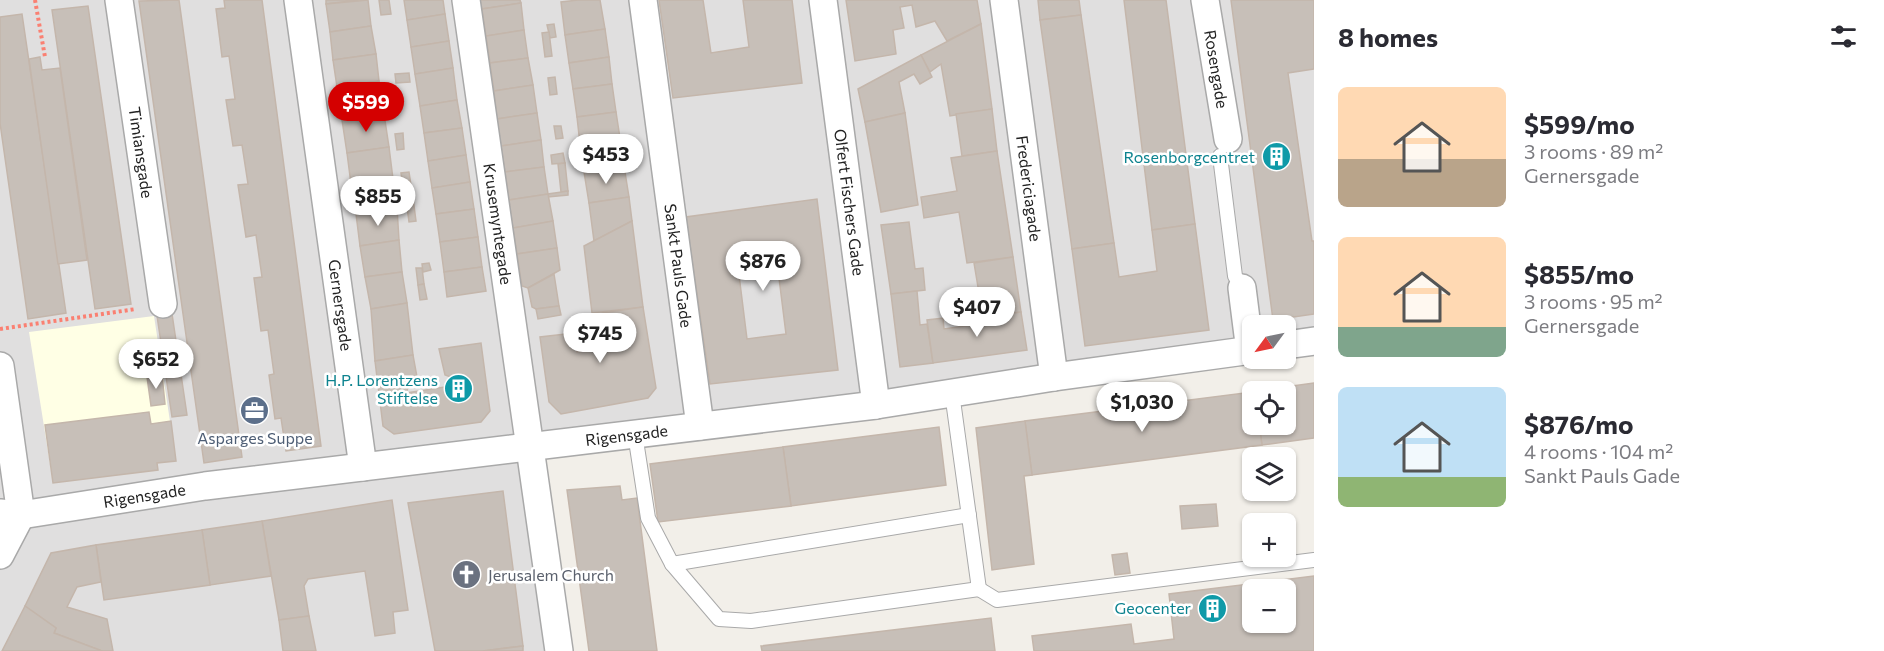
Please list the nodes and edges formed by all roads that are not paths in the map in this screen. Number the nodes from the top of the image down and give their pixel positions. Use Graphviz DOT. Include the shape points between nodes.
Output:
graph roads {
  1 [pos="119,0"];
  2 [pos="298,0"];
  3 [pos="466,0"];
  4 [pos="643,0"];
  5 [pos="823,0"];
  6 [pos="1004,0"];
  7 [pos="1205,0"];
  8 [pos="1224,148"];
  9 [pos="1242,288"];
  10 [pos="163,304"];
  11 [pos="1246,315"];
  12 [pos="1314,341"];
  13 [pos="1296,344"];
  14 [pos="1242,352"];
  15 [pos="0,366"];
  16 [pos="1054,377"];
  17 [pos="952,393"];
  18 [pos="876,405"];
  19 [pos="700,426"];
  20 [pos="635,434"];
  21 [pos="530,448"];
  22 [pos="363,467"];
  23 [pos="11,514"];
  24 [pos="969,515"];
  25 [pos="0,555"];
  26 [pos="1314,560"];
  27 [pos="672,564"];
  28 [pos="978,589"];
  29 [pos="559,651"];
  1 -- 10 [label="street, Timiansgade"];
  2 -- 22 [label="street, Gernersgade"];
  3 -- 21 [label="street, Krusemyntegade"];
  4 -- 19 [label="street, Sankt Pauls Gade"];
  5 -- 18 [label="street, Olfert Fischers Gade"];
  6 -- 16 [label="street, Fredericiagade"];
  7 -- 8 [label="street, Rosengade"];
  8 -- 9 [label="lane" via="1235,276"];
  9 -- 11 [label="street"];
  12 -- 13 [label="street"];
  14 -- 16 [label="street, Rigensgade"];
  15 -- 23 [label="street"];
  16 -- 17 [label="street, Rigensgade"];
  17 -- 18 [label="street, Rigensgade"];
  17 -- 24 [label="lane"];
  18 -- 19 [label="street, Rigensgade"];
  19 -- 20 [label="street, Rigensgade"];
  20 -- 21 [label="street, Rigensgade"];
  20 -- 27 [label="lane" via="648,518"];
  21 -- 22 [label="street, Rigensgade"];
  21 -- 29 [label="street, Krusemyntegade"];
  22 -- 23 [label="street, Rigensgade"];
  23 -- 25 [label="street"];
  24 -- 27 [label="lane"];
  24 -- 28 [label="lane"];
  26 -- 28 [label="lane" via="997,600"];
  27 -- 28 [label="lane" via="719,619 751,621"];
}
